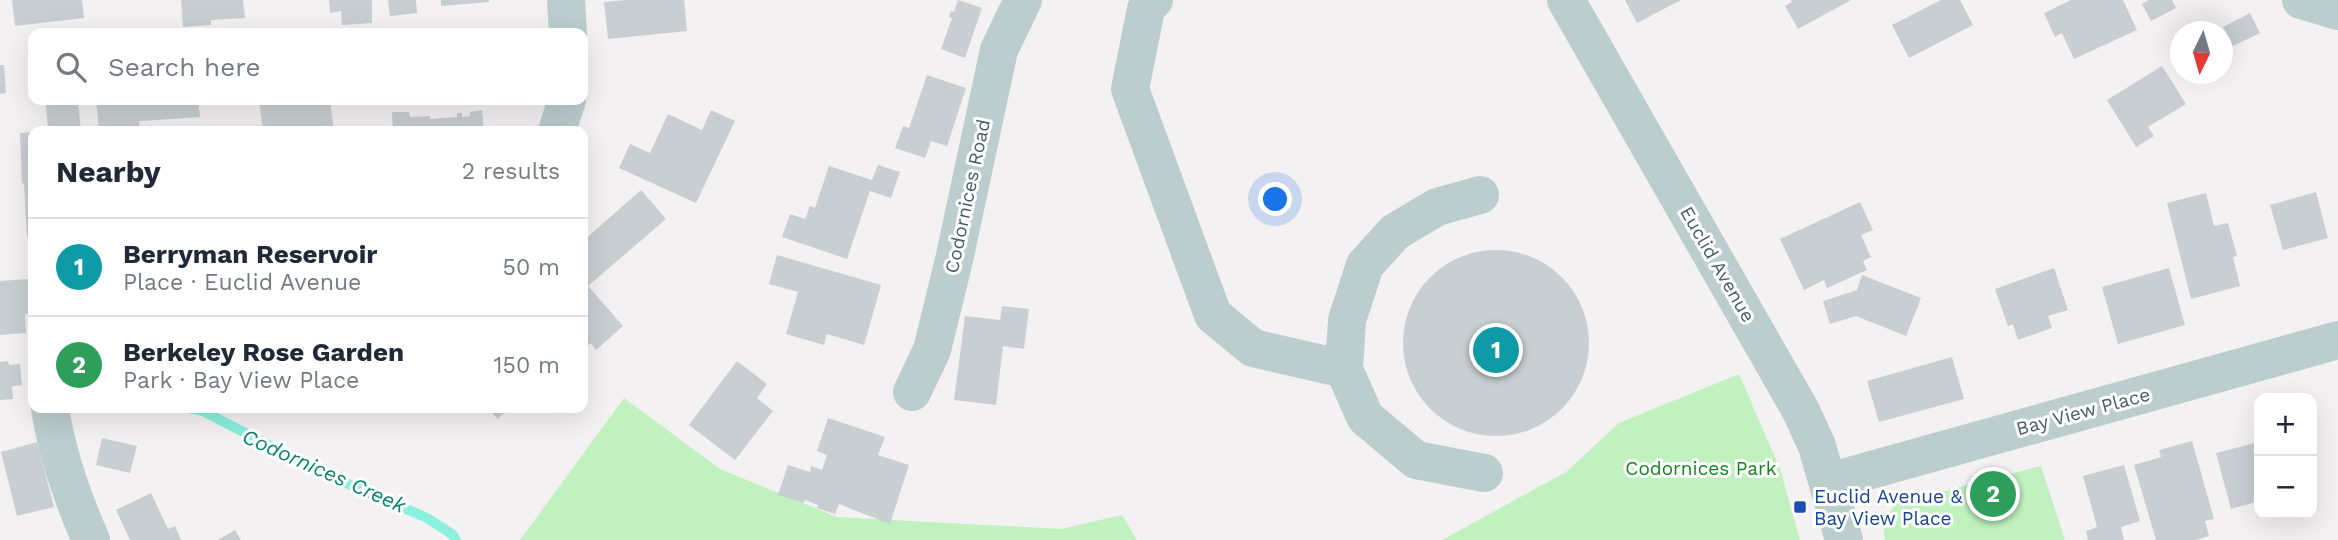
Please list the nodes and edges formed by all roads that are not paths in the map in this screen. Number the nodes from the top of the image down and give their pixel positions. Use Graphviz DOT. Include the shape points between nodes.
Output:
graph roads {
  1 [pos="566,0"];
  2 [pos="1023,0"];
  3 [pos="1154,0"];
  4 [pos="1566,0"];
  5 [pos="2301,0"];
  6 [pos="2338,11"];
  7 [pos="568,28"];
  8 [pos="565,105"];
  9 [pos="559,126"];
  10 [pos="1480,195"];
  11 [pos="2338,340"];
  12 [pos="1344,369"];
  13 [pos="912,392"];
  14 [pos="51,413"];
  15 [pos="1484,473"];
  16 [pos="1828,482"];
  17 [pos="91,540"];
  18 [pos="1844,540"];
  1 -- 7 [label="street"];
  2 -- 13 [label="street, Codornices Road" via="999,50 932,349"];
  3 -- 12 [label="street" via="1146,9 1130,89 1213,315 1253,348"];
  4 -- 16 [label="street, Euclid Avenue" via="1801,411"];
  5 -- 6 [label="street"];
  8 -- 9 [label="street"];
  10 -- 12 [label="street" via="1437,207 1395,232 1364,265 1347,320"];
  11 -- 16 [label="street, Bay View Place"];
  12 -- 15 [label="street" via="1365,417 1416,460"];
  14 -- 17 [label="street" via="75,504"];
  16 -- 18 [label="street, Euclid Avenue"];
}
